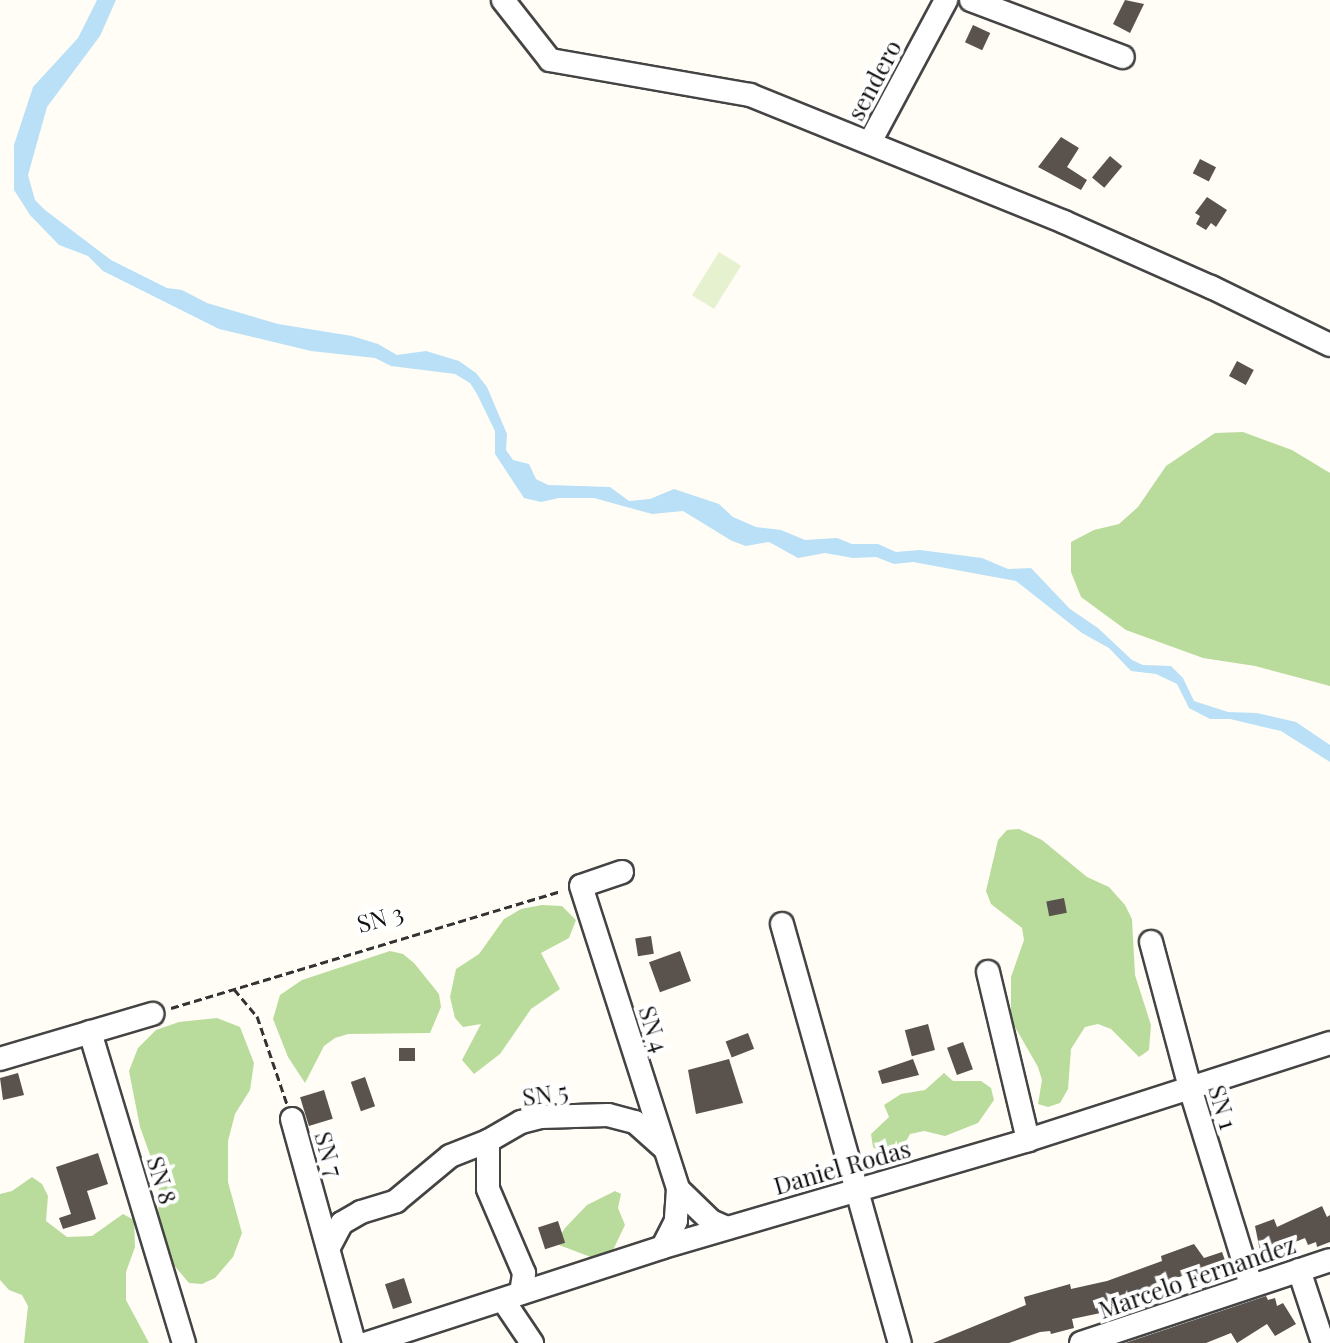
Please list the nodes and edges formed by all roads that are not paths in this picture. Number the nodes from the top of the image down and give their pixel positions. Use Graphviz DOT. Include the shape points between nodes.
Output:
graph roads {
  1 [pos="503,0"];
  2 [pos="946,0"];
  3 [pos="971,0"];
  4 [pos="1123,57"];
  5 [pos="870,142"];
  6 [pos="1330,345"];
  7 [pos="622,872"];
  8 [pos="782,924"];
  9 [pos="1151,942"];
  10 [pos="988,972"];
  11 [pos="152,1014"];
  12 [pos="90,1032"];
  13 [pos="1330,1043"];
  14 [pos="0,1059"];
  15 [pos="1190,1088"];
  16 [pos="292,1119"];
  17 [pos="1028,1140"];
  18 [pos="488,1141"];
  19 [pos="666,1150"];
  20 [pos="678,1189"];
  21 [pos="855,1190"];
  22 [pos="727,1228"];
  23 [pos="329,1247"];
  24 [pos="663,1247"];
  25 [pos="1330,1260"];
  26 [pos="1299,1270"];
  27 [pos="1251,1285"];
  28 [pos="512,1296"];
  29 [pos="184,1343"];
  30 [pos="354,1343"];
  31 [pos="368,1343"];
  32 [pos="532,1343"];
  33 [pos="900,1343"];
  34 [pos="1081,1343"];
  35 [pos="1323,1343"];
  1 -- 5 [label="street" via="558,64 750,95"];
  2 -- 5 [label="street, sendero"];
  3 -- 4 [label="street"];
  5 -- 6 [label="street" via="1079,228"];
  7 -- 19 [label="street, SN 4" via="581,886"];
  8 -- 21 [label="street"];
  9 -- 15 [label="street, SN 1"];
  10 -- 17 [label="street"];
  11 -- 12 [label="street"];
  12 -- 14 [label="street"];
  12 -- 29 [label="street, SN 8"];
  13 -- 15 [label="street, Daniel Rodas"];
  15 -- 17 [label="street, Daniel Rodas"];
  15 -- 27 [label="street, SN 1"];
  16 -- 23 [label="street, SN 7"];
  17 -- 21 [label="street, Daniel Rodas"];
  18 -- 19 [label="street, SN 5" via="541,1117 608,1115 635,1122"];
  18 -- 23 [label="street, SN 5" via="450,1156 396,1201 342,1223"];
  18 -- 28 [label="street" via="488,1189 521,1265"];
  19 -- 20 [label="street, SN 4"];
  20 -- 22 [label="street, SN 4" via="711,1221"];
  20 -- 24 [label="street, SN 4" via="676,1221"];
  21 -- 22 [label="street, Daniel Rodas"];
  21 -- 33 [label="street"];
  22 -- 24 [label="street, Daniel Rodas"];
  23 -- 30 [label="street, SN 7"];
  24 -- 28 [label="street, Daniel Rodas"];
  25 -- 26 [label="street, Marcelo Fernandez"];
  26 -- 27 [label="street, Marcelo Fernandez"];
  26 -- 35 [label="street"];
  27 -- 34 [label="street, Marcelo Fernandez"];
  28 -- 31 [label="street, Daniel Rodas"];
  28 -- 32 [label="street"];
}
